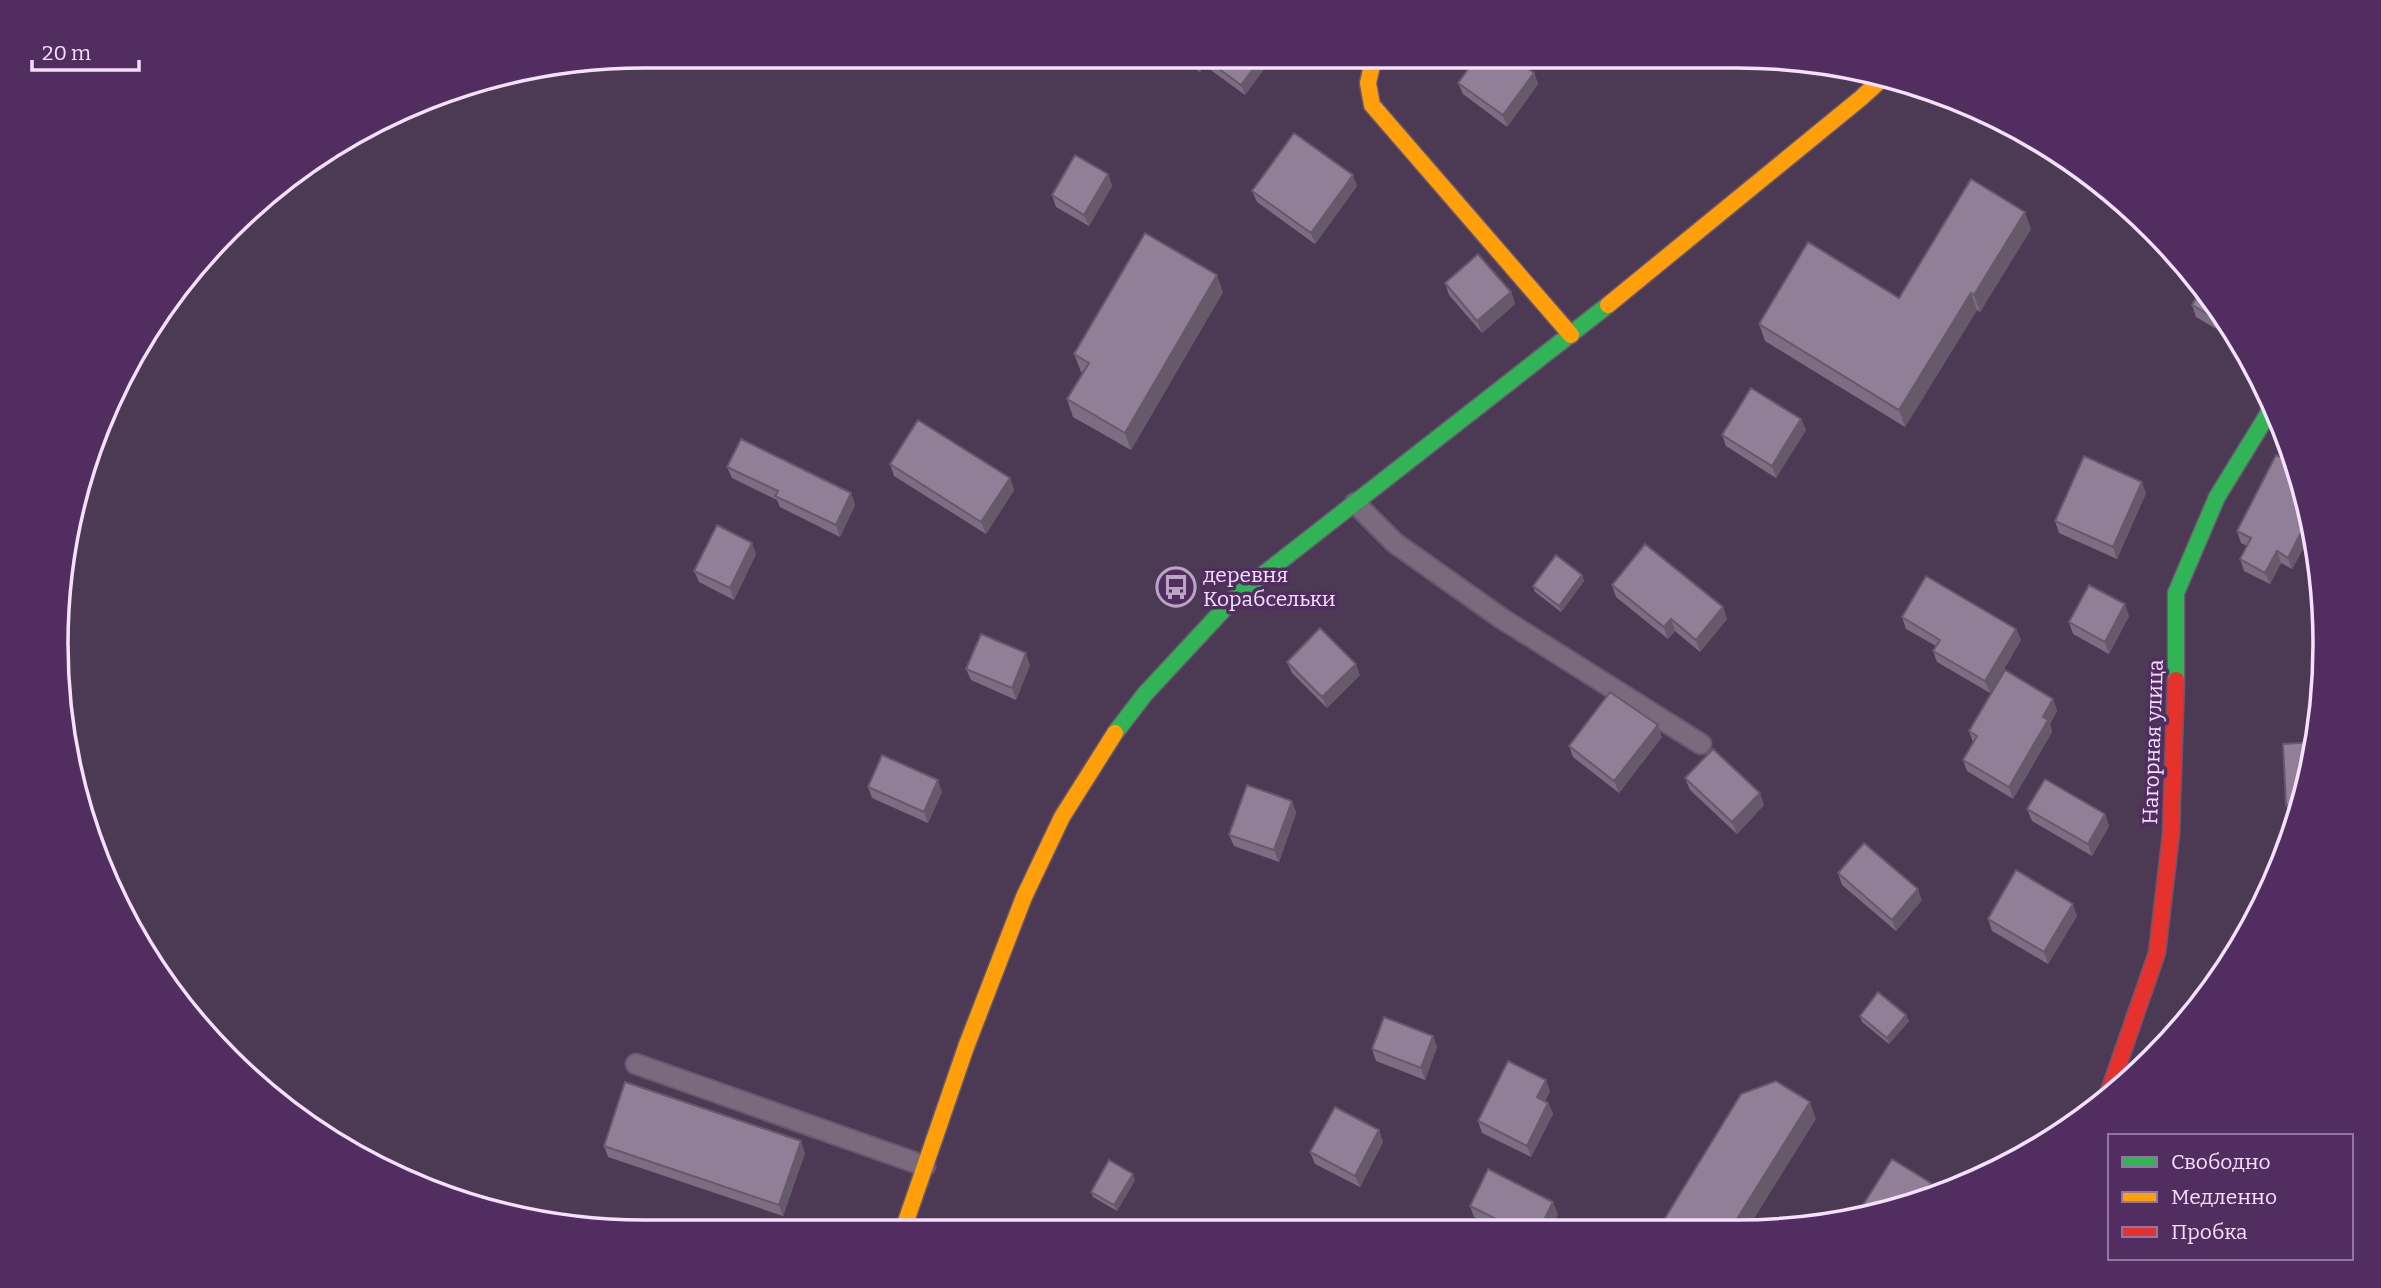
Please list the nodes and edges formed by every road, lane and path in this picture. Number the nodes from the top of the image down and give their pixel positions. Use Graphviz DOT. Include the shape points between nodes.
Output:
graph roads {
  1 [pos="1371,68"];
  2 [pos="1874,85"];
  3 [pos="1571,335"];
  4 [pos="2266,417"];
  5 [pos="1355,503"];
  6 [pos="1701,744"];
  7 [pos="636,1064"];
  8 [pos="2113,1080"];
  9 [pos="925,1166"];
  10 [pos="906,1220"];
  1 -- 3 [label="main road" via="1371,105"];
  2 -- 3 [label="main road"];
  3 -- 5 [label="main road"];
  4 -- 8 [label="main road, Нагорная улица" via="2217,497 2176,593 2171,834 2157,953"];
  5 -- 6 [label="lane" via="1395,543 1501,618"];
  5 -- 9 [label="main road" via="1237,595 1145,694 1111,738 1062,817 1024,897"];
  7 -- 9 [label="lane"];
  9 -- 10 [label="main road"];
}
